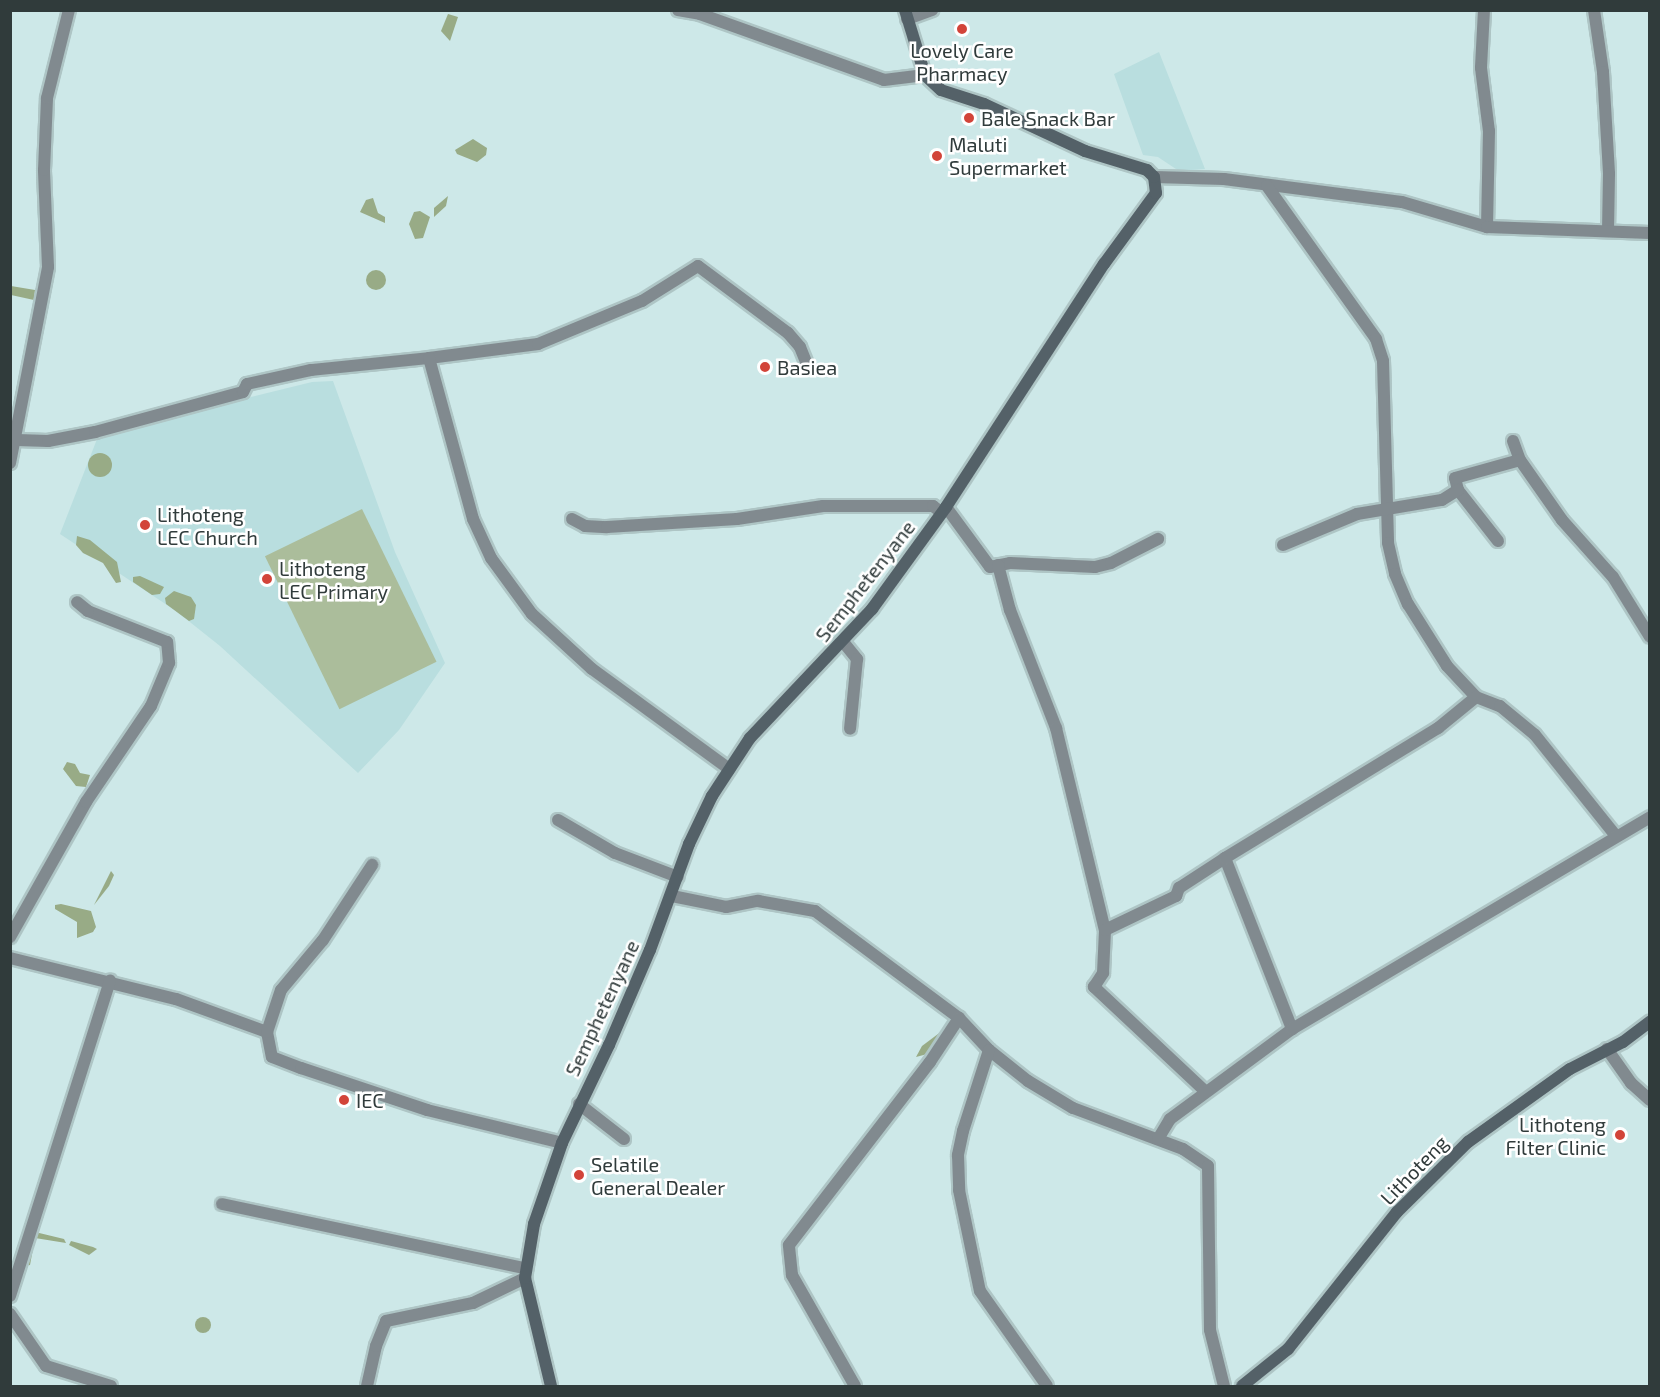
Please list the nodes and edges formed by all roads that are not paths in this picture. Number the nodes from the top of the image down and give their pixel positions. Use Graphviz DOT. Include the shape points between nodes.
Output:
graph roads {
  1 [pos="69,10"];
  2 [pos="678,10"];
  3 [pos="932,10"];
  4 [pos="1484,10"];
  5 [pos="1594,10"];
  6 [pos="906,15"];
  7 [pos="925,75"];
  8 [pos="1154,177"];
  9 [pos="1267,186"];
  10 [pos="1487,227"];
  11 [pos="1608,229"];
  12 [pos="1650,233"];
  13 [pos="429,358"];
  14 [pos="807,363"];
  15 [pos="17,440"];
  16 [pos="1513,441"];
  17 [pos="1520,459"];
  18 [pos="10,463"];
  19 [pos="1458,490"];
  20 [pos="944,510"];
  21 [pos="1386,511"];
  22 [pos="572,519"];
  23 [pos="1158,539"];
  24 [pos="1498,541"];
  25 [pos="1283,545"];
  26 [pos="998,565"];
  27 [pos="77,602"];
  28 [pos="1650,637"];
  29 [pos="844,643"];
  30 [pos="1476,697"];
  31 [pos="850,729"];
  32 [pos="729,769"];
  33 [pos="1650,817"];
  34 [pos="558,820"];
  35 [pos="1616,836"];
  36 [pos="1225,858"];
  37 [pos="372,865"];
  38 [pos="678,877"];
  39 [pos="672,896"];
  40 [pos="1105,930"];
  41 [pos="10,937"];
  42 [pos="10,958"];
  43 [pos="110,980"];
  44 [pos="959,1018"];
  45 [pos="1650,1022"];
  46 [pos="1292,1029"];
  47 [pos="267,1032"];
  48 [pos="1607,1049"];
  49 [pos="989,1050"];
  50 [pos="1206,1092"];
  51 [pos="1650,1100"];
  52 [pos="579,1104"];
  53 [pos="624,1139"];
  54 [pos="1158,1139"];
  55 [pos="562,1143"];
  56 [pos="222,1204"];
  57 [pos="525,1273"];
  58 [pos="10,1296"];
  59 [pos="10,1314"];
  60 [pos="111,1386"];
  61 [pos="367,1386"];
  62 [pos="551,1386"];
  63 [pos="855,1386"];
  64 [pos="1047,1386"];
  65 [pos="1224,1386"];
  66 [pos="1242,1386"];
  1 -- 15 [label="street" via="47,98 44,170 48,267"];
  2 -- 7 [label="street" via="700,14 884,80"];
  3 -- 6 [label="street"];
  4 -- 10 [label="street" via="1481,68 1489,131"];
  5 -- 11 [label="street" via="1603,72"];
  6 -- 7 [label="main road"];
  7 -- 8 [label="main road" via="952,95 984,104 1085,151 1147,170"];
  8 -- 9 [label="street" via="1224,179"];
  8 -- 20 [label="main road, Semphetenyane" via="1156,193 1104,264"];
  9 -- 10 [label="street" via="1402,202"];
  9 -- 21 [label="street" via="1376,339 1383,361"];
  10 -- 11 [label="street"];
  11 -- 12 [label="street"];
  13 -- 14 [label="street" via="538,344 642,301 698,266 788,333 801,347"];
  13 -- 15 [label="street" via="311,370 247,384 243,392 95,432 48,441"];
  13 -- 32 [label="street" via="472,519 491,558 532,614 592,669"];
  15 -- 18 [label="street"];
  16 -- 17 [label="street"];
  17 -- 19 [label="street" via="1455,478"];
  17 -- 28 [label="street" via="1562,520 1613,577"];
  19 -- 21 [label="street" via="1442,500"];
  19 -- 24 [label="street"];
  20 -- 22 [label="street" via="933,506 823,506 727,520 607,527 585,526"];
  20 -- 26 [label="street" via="990,567"];
  20 -- 29 [label="main road, Semphetenyane"];
  21 -- 25 [label="street" via="1357,514"];
  21 -- 30 [label="street" via="1395,574 1408,604 1447,666"];
  23 -- 26 [label="street" via="1095,567"];
  26 -- 40 [label="street" via="1010,610 1056,728"];
  27 -- 41 [label="street" via="88,611 167,642 171,651 169,663 151,706 86,802"];
  29 -- 31 [label="street" via="857,659"];
  29 -- 32 [label="main road, Semphetenyane" via="781,703"];
  30 -- 35 [label="street" via="1500,706 1535,735"];
  30 -- 36 [label="street" via="1438,728"];
  32 -- 38 [label="main road, Semphetenyane" via="694,834"];
  33 -- 35 [label="street"];
  34 -- 38 [label="street" via="615,853"];
  35 -- 46 [label="street"];
  36 -- 40 [label="street" via="1179,888 1176,896"];
  36 -- 46 [label="street"];
  37 -- 47 [label="street" via="322,940 281,990"];
  38 -- 39 [label="main road, Semphetenyane"];
  39 -- 44 [label="street" via="726,907 758,901 815,911"];
  39 -- 52 [label="main road, Semphetenyane" via="609,1045"];
  40 -- 50 [label="street" via="1103,973 1094,987"];
  42 -- 43 [label="street"];
  43 -- 47 [label="street"];
  43 -- 58 [label="street"];
  44 -- 49 [label="street"];
  44 -- 63 [label="street" via="930,1062 789,1245 792,1275"];
  45 -- 48 [label="main road, Lithoteng"];
  46 -- 50 [label="street"];
  47 -- 55 [label="street" via="272,1057 427,1110"];
  48 -- 51 [label="street" via="1630,1083"];
  48 -- 66 [label="main road, Lithoteng" via="1570,1069 1468,1142 1397,1212 1288,1349"];
  49 -- 54 [label="street" via="1028,1081 1073,1108"];
  49 -- 64 [label="street" via="963,1131 958,1155 959,1190 980,1291"];
  50 -- 54 [label="street" via="1170,1119"];
  52 -- 53 [label="street"];
  52 -- 55 [label="main road, Semphetenyane"];
  54 -- 65 [label="street" via="1208,1166 1210,1330 1215,1363"];
  55 -- 57 [label="main road, Semphetenyane" via="534,1224"];
  56 -- 57 [label="street"];
  57 -- 61 [label="street" via="473,1303 386,1321"];
  57 -- 62 [label="main road, Semphetenyane"];
  59 -- 60 [label="street" via="46,1366"];
}
